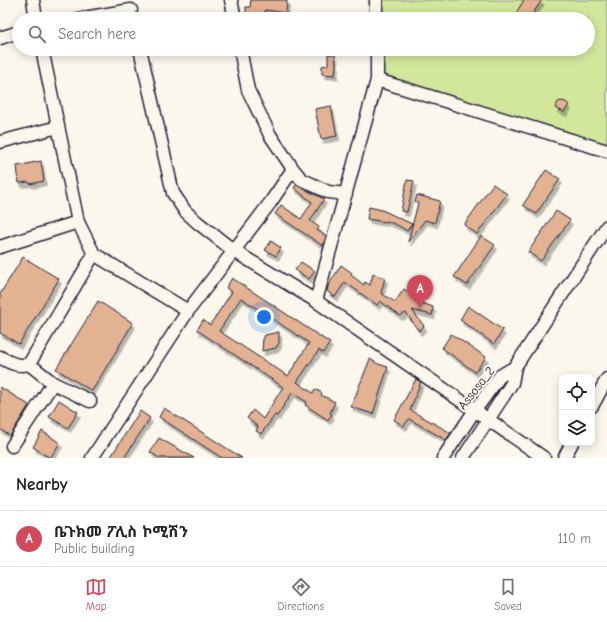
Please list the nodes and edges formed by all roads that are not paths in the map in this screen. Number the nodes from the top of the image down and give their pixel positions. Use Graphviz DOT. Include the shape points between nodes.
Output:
graph roads {
  1 [pos="33,0"];
  2 [pos="231,0"];
  3 [pos="376,0"];
  4 [pos="131,10"];
  5 [pos="35,12"];
  6 [pos="119,12"];
  7 [pos="234,12"];
  8 [pos="376,12"];
  9 [pos="12,34"];
  10 [pos="0,38"];
  11 [pos="43,56"];
  12 [pos="142,56"];
  13 [pos="241,56"];
  14 [pos="377,56"];
  15 [pos="377,80"];
  16 [pos="58,127"];
  17 [pos="0,142"];
  18 [pos="607,151"];
  19 [pos="293,169"];
  20 [pos="346,194"];
  21 [pos="78,222"];
  22 [pos="607,226"];
  23 [pos="0,247"];
  24 [pos="234,251"];
  25 [pos="94,254"];
  26 [pos="316,301"];
  27 [pos="188,311"];
  28 [pos="0,357"];
  29 [pos="29,364"];
  30 [pos="515,366"];
  31 [pos="53,383"];
  32 [pos="606,383"];
  33 [pos="90,401"];
  34 [pos="595,401"];
  35 [pos="475,410"];
  36 [pos="489,419"];
  37 [pos="12,446"];
  38 [pos="570,446"];
  39 [pos="92,458"];
  40 [pos="443,458"];
  41 [pos="463,458"];
  42 [pos="544,458"];
  43 [pos="564,458"];
  1 -- 5 [label="street"];
  2 -- 7 [label="street"];
  3 -- 8 [label="street"];
  4 -- 6 [label="street"];
  9 -- 10 [label="street"];
  11 -- 16 [label="street"];
  12 -- 24 [label="street" via="173,193 185,211"];
  13 -- 19 [label="street" via="248,90 270,135"];
  14 -- 15 [label="street"];
  15 -- 18 [label="street"];
  15 -- 20 [label="street"];
  16 -- 17 [label="street"];
  16 -- 21 [label="street"];
  19 -- 20 [label="street" via="301,179 328,192"];
  19 -- 24 [label="street"];
  20 -- 26 [label="street"];
  21 -- 23 [label="street"];
  21 -- 25 [label="street"];
  22 -- 30 [label="street"];
  24 -- 26 [label="street"];
  24 -- 27 [label="street"];
  25 -- 27 [label="street"];
  25 -- 29 [label="street"];
  26 -- 35 [label="street"];
  27 -- 39 [label="street"];
  28 -- 29 [label="street" via="10,363"];
  29 -- 31 [label="street"];
  30 -- 35 [label="street, Assosa_2" via="500,376"];
  30 -- 36 [label="street, Assosa_2" via="512,382"];
  31 -- 33 [label="street"];
  31 -- 37 [label="street"];
  32 -- 34 [label="street"];
  35 -- 36 [label="street"];
  35 -- 40 [label="street, Assosa_2"];
  36 -- 41 [label="street, Assosa_2"];
  36 -- 42 [label="street"];
  38 -- 43 [label="street"];
}
